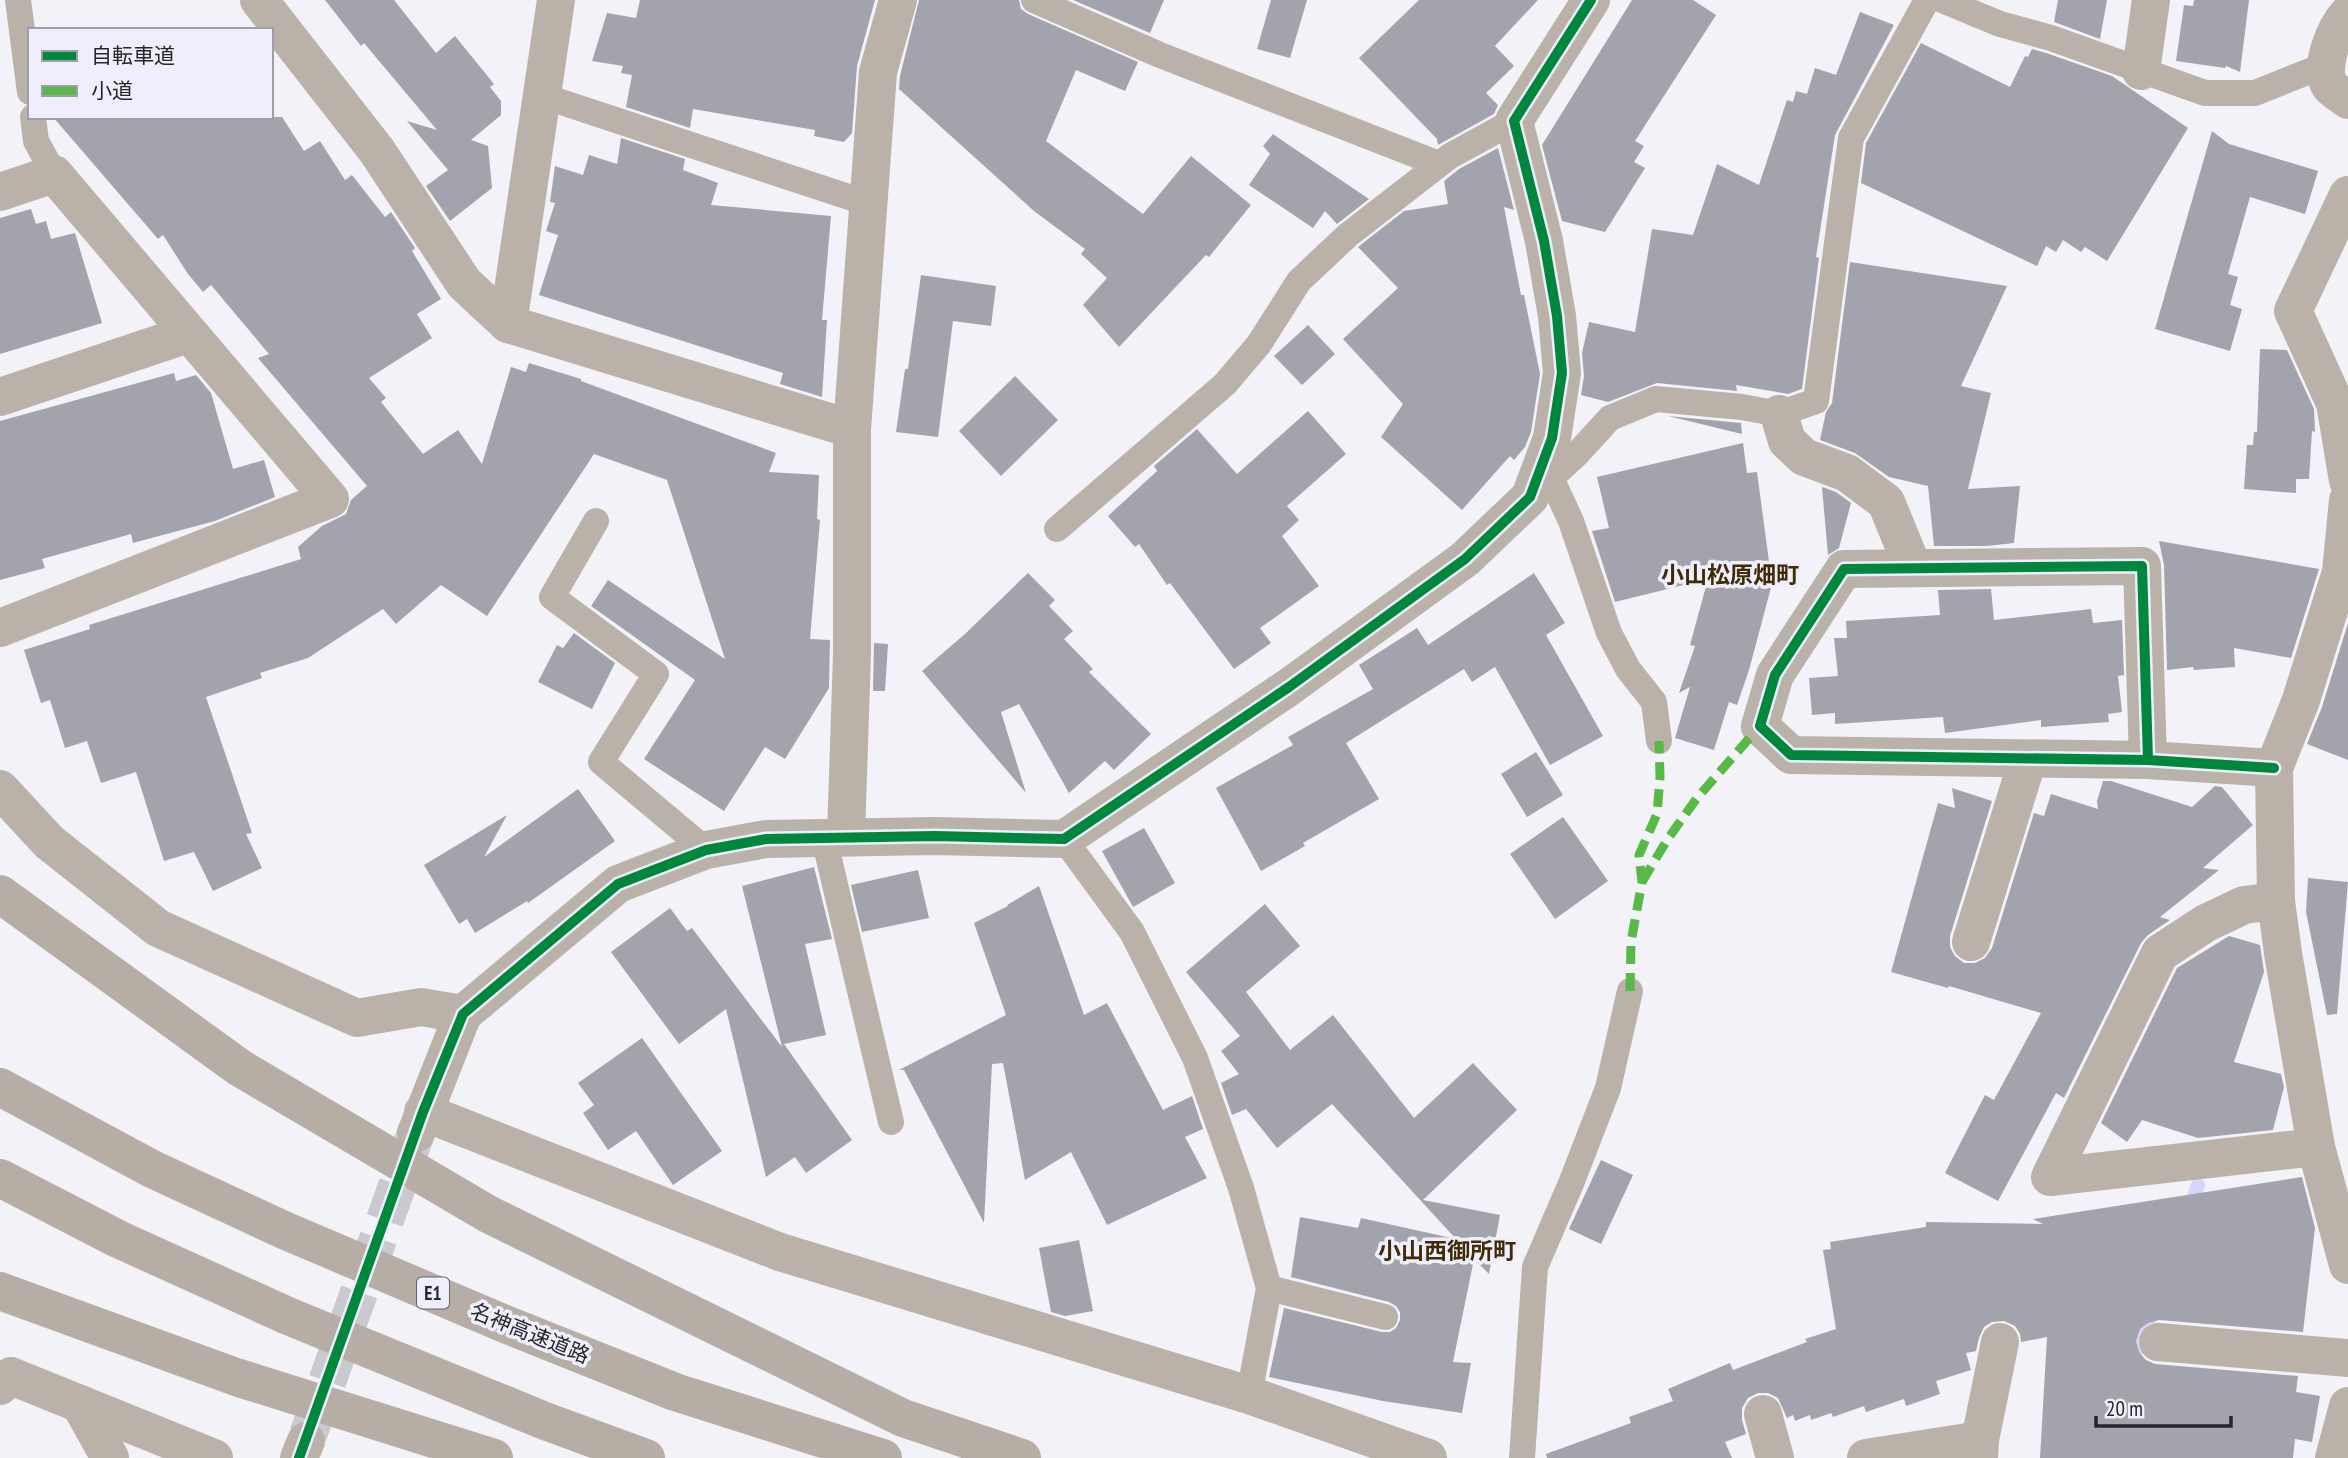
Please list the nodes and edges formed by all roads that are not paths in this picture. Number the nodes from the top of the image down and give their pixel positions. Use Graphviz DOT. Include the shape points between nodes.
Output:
graph roads {
  1 [pos="18,0"];
  2 [pos="259,0"];
  3 [pos="556,0"];
  4 [pos="898,0"];
  5 [pos="1034,0"];
  6 [pos="1591,0"];
  7 [pos="1927,0"];
  8 [pos="1942,0"];
  9 [pos="2151,0"];
  10 [pos="2348,14"];
  11 [pos="2325,65"];
  12 [pos="2141,71"];
  13 [pos="28,77"];
  14 [pos="543,96"];
  15 [pos="2348,100"];
  16 [pos="33,119"];
  17 [pos="1514,121"];
  18 [pos="1439,164"];
  19 [pos="54,174"];
  20 [pos="0,192"];
  21 [pos="2348,195"];
  22 [pos="867,203"];
  23 [pos="508,324"];
  24 [pos="188,334"];
  25 [pos="0,397"];
  26 [pos="1779,414"];
  27 [pos="852,429"];
  28 [pos="2348,481"];
  29 [pos="1540,488"];
  30 [pos="2348,500"];
  31 [pos="596,521"];
  32 [pos="1057,529"];
  33 [pos="1913,568"];
  34 [pos="0,628"];
  35 [pos="1659,741"];
  36 [pos="2028,758"];
  37 [pos="2148,760"];
  38 [pos="2274,768"];
  39 [pos="0,789"];
  40 [pos="835,837"];
  41 [pos="1064,839"];
  42 [pos="706,850"];
  43 [pos="0,894"];
  44 [pos="2276,901"];
  45 [pos="1971,942"];
  46 [pos="1630,990"];
  47 [pos="463,1014"];
  48 [pos="0,1087"];
  49 [pos="891,1122"];
  50 [pos="2316,1147"];
  51 [pos="0,1178"];
  52 [pos="2348,1265"];
  53 [pos="1269,1288"];
  54 [pos="0,1290"];
  55 [pos="1385,1317"];
  56 [pos="2000,1342"];
  57 [pos="2158,1342"];
  58 [pos="2348,1358"];
  59 [pos="0,1386"];
  60 [pos="1249,1395"];
  61 [pos="80,1404"];
  62 [pos="2348,1406"];
  63 [pos="1763,1414"];
  64 [pos="1980,1449"];
  65 [pos="110,1458"];
  66 [pos="214,1458"];
  67 [pos="494,1458"];
  68 [pos="646,1458"];
  69 [pos="883,1458"];
  70 [pos="1022,1458"];
  71 [pos="1429,1458"];
  72 [pos="1522,1458"];
  73 [pos="1775,1458"];
  74 [pos="1866,1458"];
  75 [pos="2334,1458"];
  1 -- 13 [label="lane"];
  2 -- 23 [label="street" via="377,151 464,283"];
  3 -- 14 [label="street"];
  4 -- 22 [label="street" via="878,72"];
  5 -- 18 [label="lane"];
  6 -- 17 [label="street"];
  7 -- 26 [label="lane" via="1851,138 1816,401"];
  8 -- 12 [label="lane"];
  9 -- 12 [label="street"];
  10 -- 11 [label="street" via="2339,24"];
  11 -- 12 [label="lane" via="2255,93 2205,93"];
  11 -- 15 [label="street" via="2330,86"];
  14 -- 22 [label="lane"];
  14 -- 23 [label="street"];
  16 -- 19 [label="lane" via="36,141"];
  17 -- 18 [label="lane"];
  17 -- 29 [label="street" via="1558,316 1562,373"];
  18 -- 32 [label="lane" via="1299,281 1259,344 1225,384"];
  19 -- 20 [label="street"];
  19 -- 24 [label="street"];
  21 -- 28 [label="street" via="2293,310 2335,403"];
  22 -- 27 [label="street"];
  23 -- 27 [label="street"];
  24 -- 25 [label="street"];
  24 -- 34 [label="street" via="330,499"];
  26 -- 29 [label="lane" via="1656,399 1611,418"];
  26 -- 33 [label="street" via="1787,441 1804,457 1847,473 1886,502"];
  27 -- 40 [label="street" via="852,654"];
  29 -- 35 [label="lane" via="1571,521 1609,633 1654,702"];
  29 -- 41 [label="street" via="1465,559 1289,687"];
  30 -- 38 [label="street" via="2342,572"];
  31 -- 42 [label="lane" via="552,597 656,674 601,762"];
  33 -- 36 [label="street" via="1844,569 1775,675 1760,726 1791,755"];
  33 -- 37 [label="street" via="2142,566"];
  36 -- 37 [label="street"];
  36 -- 45 [label="street"];
  37 -- 38 [label="street"];
  38 -- 44 [label="street"];
  39 -- 47 [label="street" via="49,842 158,928 357,1018 421,1007"];
  40 -- 41 [label="street"];
  40 -- 42 [label="street" via="766,839"];
  40 -- 49 [label="lane"];
  41 -- 53 [label="lane" via="1132,932 1195,1058 1241,1188"];
  42 -- 47 [label="street" via="618,884"];
  43 -- 70 [label="highway" via="240,1068 488,1214 903,1418"];
  44 -- 50 [label="street"];
  44 -- 50 [label="street" via="2244,905 2160,953 2050,1177"];
  46 -- 72 [label="lane" via="1608,1088 1535,1267"];
  47 -- 60 [label="street" via="420,1122 780,1252"];
  48 -- 69 [label="highway, 名神高速道路 / E1" via="152,1169 493,1319 676,1392"];
  50 -- 52 [label="street"];
  51 -- 68 [label="highway" via="118,1239 288,1316"];
  53 -- 55 [label="lane"];
  53 -- 60 [label="lane"];
  54 -- 67 [label="highway" via="236,1377"];
  56 -- 64 [label="street"];
  57 -- 58 [label="street"];
  59 -- 61 [label="street" via="11,1376"];
  60 -- 71 [label="street"];
  61 -- 65 [label="street"];
  61 -- 66 [label="street"];
  62 -- 75 [label="street"];
  63 -- 73 [label="street"];
  64 -- 74 [label="street"];
}
